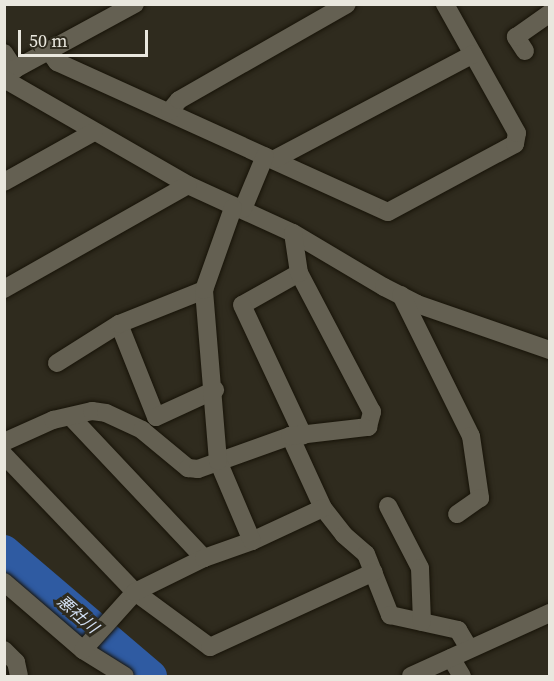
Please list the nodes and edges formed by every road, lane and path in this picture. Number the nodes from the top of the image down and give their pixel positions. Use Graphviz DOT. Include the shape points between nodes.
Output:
graph roads {
  1 [pos="135,4"];
  2 [pos="347,4"];
  3 [pos="445,4"];
  4 [pos="549,13"];
  5 [pos="516,37"];
  6 [pos="49,51"];
  7 [pos="4,53"];
  8 [pos="473,54"];
  9 [pos="8,75"];
  10 [pos="170,111"];
  11 [pos="94,132"];
  12 [pos="270,158"];
  13 [pos="4,182"];
  14 [pos="188,185"];
  15 [pos="238,209"];
  16 [pos="293,233"];
  17 [pos="299,273"];
  18 [pos="4,289"];
  19 [pos="204,290"];
  20 [pos="401,295"];
  21 [pos="119,324"];
  22 [pos="549,350"];
  23 [pos="57,363"];
  24 [pos="215,390"];
  25 [pos="71,417"];
  26 [pos="296,436"];
  27 [pos="4,442"];
  28 [pos="4,454"];
  29 [pos="218,460"];
  30 [pos="388,506"];
  31 [pos="323,508"];
  32 [pos="457,514"];
  33 [pos="252,541"];
  34 [pos="204,558"];
  35 [pos="374,572"];
  36 [pos="4,582"];
  37 [pos="135,592"];
  38 [pos="549,613"];
  39 [pos="422,622"];
  40 [pos="87,646"];
  41 [pos="470,648"];
  42 [pos="4,650"];
  43 [pos="450,658"];
  44 [pos="106,671"];
  45 [pos="19,676"];
  46 [pos="125,676"];
  47 [pos="411,676"];
  48 [pos="462,676"];
  1 -- 6 [label="street"];
  2 -- 10 [label="street" via="179,100"];
  3 -- 8 [label="street"];
  4 -- 5 [label="street"];
  6 -- 9 [label="street"];
  6 -- 10 [label="street" via="57,62"];
  7 -- 9 [label="street"];
  8 -- 12 [label="street"];
  8 -- 12 [label="street" via="517,133 515,144 388,212"];
  9 -- 11 [label="street"];
  10 -- 12 [label="street"];
  11 -- 13 [label="street"];
  11 -- 14 [label="street"];
  12 -- 15 [label="street"];
  14 -- 15 [label="street"];
  14 -- 18 [label="street"];
  15 -- 16 [label="street"];
  15 -- 19 [label="street"];
  16 -- 17 [label="street"];
  16 -- 20 [label="street"];
  17 -- 26 [label="street" via="242,305"];
  17 -- 26 [label="street" via="372,412 368,427"];
  19 -- 21 [label="street"];
  19 -- 24 [label="street"];
  20 -- 22 [label="street"];
  20 -- 32 [label="street" via="471,436 480,498"];
  21 -- 23 [label="street"];
  21 -- 24 [label="street" via="156,417"];
  24 -- 29 [label="street"];
  25 -- 27 [label="street" via="35,426"];
  25 -- 29 [label="street" via="92,411 125,420 188,468"];
  25 -- 34 [label="street"];
  26 -- 29 [label="street"];
  26 -- 31 [label="street"];
  28 -- 37 [label="street"];
  29 -- 33 [label="street"];
  30 -- 39 [label="street" via="420,568"];
  31 -- 33 [label="street"];
  31 -- 35 [label="street" via="344,536 366,554"];
  33 -- 34 [label="street"];
  34 -- 37 [label="street"];
  35 -- 37 [label="street" via="210,647"];
  35 -- 39 [label="street" via="390,615"];
  36 -- 40 [label="street"];
  37 -- 40 [label="street"];
  38 -- 41 [label="street"];
  39 -- 41 [label="street" via="458,630"];
  40 -- 44 [label="street"];
  41 -- 43 [label="street"];
  42 -- 45 [label="street" via="16,662"];
  43 -- 47 [label="street"];
  43 -- 48 [label="street"];
  44 -- 46 [label="street"];
}
